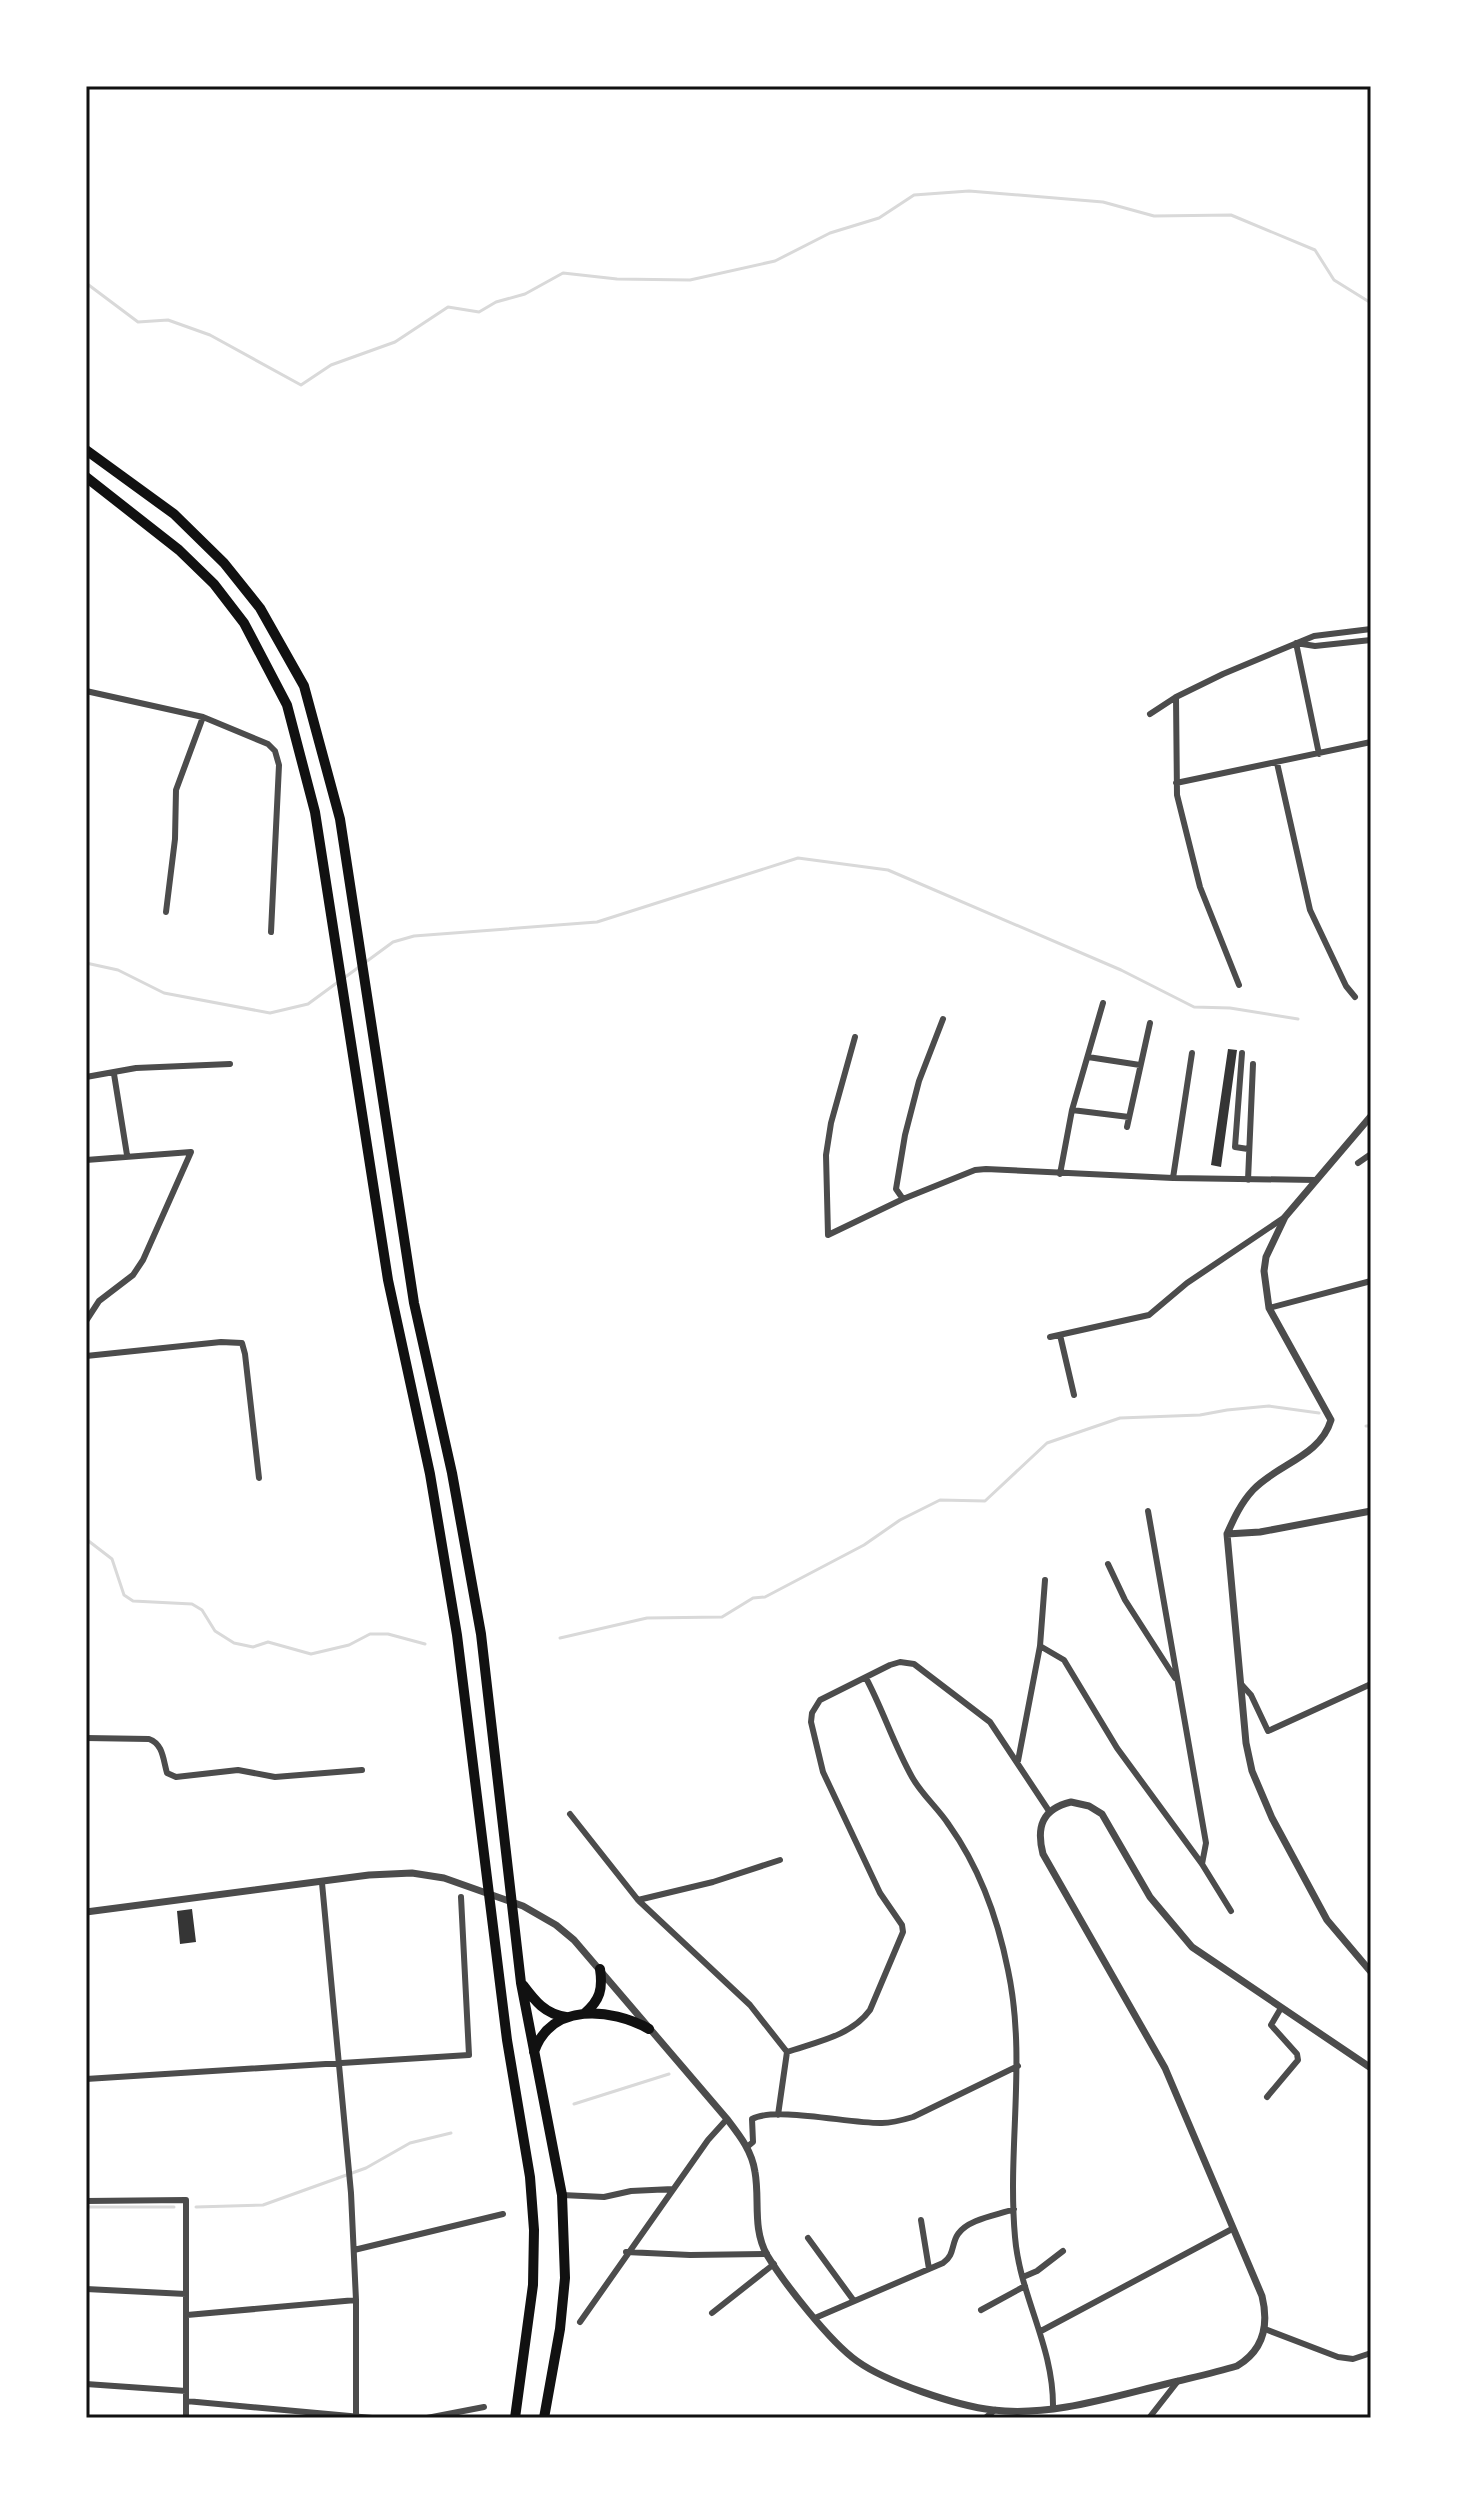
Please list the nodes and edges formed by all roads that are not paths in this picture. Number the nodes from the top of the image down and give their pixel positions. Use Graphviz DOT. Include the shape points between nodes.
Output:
graph roads {
  1 [pos="86,450"];
  2 [pos="86,477"];
  3 [pos="1371,629"];
  4 [pos="1371,640"];
  5 [pos="1296,643"];
  6 [pos="86,691"];
  7 [pos="1176,697"];
  8 [pos="1150,714"];
  9 [pos="203,717"];
  10 [pos="1371,742"];
  11 [pos="1319,754"];
  12 [pos="1277,763"];
  13 [pos="1176,783"];
  14 [pos="166,912"];
  15 [pos="271,932"];
  16 [pos="1239,985"];
  17 [pos="1355,997"];
  18 [pos="1103,1003"];
  19 [pos="943,1019"];
  20 [pos="1150,1023"];
  21 [pos="855,1037"];
  22 [pos="1192,1053"];
  23 [pos="1242,1053"];
  24 [pos="1088,1057"];
  25 [pos="230,1064"];
  26 [pos="1253,1064"];
  27 [pos="1140,1065"];
  28 [pos="114,1074"];
  29 [pos="86,1077"];
  30 [pos="1072,1110"];
  31 [pos="1371,1116"];
  32 [pos="1129,1117"];
  33 [pos="1127,1127"];
  34 [pos="1248,1149"];
  35 [pos="1371,1154"];
  36 [pos="127,1155"];
  37 [pos="86,1160"];
  38 [pos="1358,1163"];
  39 [pos="1060,1174"];
  40 [pos="1173,1178"];
  41 [pos="1248,1180"];
  42 [pos="1316,1180"];
  43 [pos="903,1199"];
  44 [pos="1285,1217"];
  45 [pos="1371,1281"];
  46 [pos="1269,1308"];
  47 [pos="86,1321"];
  48 [pos="1060,1335"];
  49 [pos="1050,1337"];
  50 [pos="86,1356"];
  51 [pos="1074,1395"];
  52 [pos="259,1478"];
  53 [pos="1148,1511"];
  54 [pos="1371,1511"];
  55 [pos="1227,1534"];
  56 [pos="1108,1564"];
  57 [pos="1045,1580"];
  58 [pos="1040,1646"];
  59 [pos="866,1678"];
  60 [pos="1178,1684"];
  61 [pos="1241,1684"];
  62 [pos="1371,1684"];
  63 [pos="86,1738"];
  64 [pos="1018,1761"];
  65 [pos="362,1770"];
  66 [pos="1049,1811"];
  67 [pos="570,1814"];
  68 [pos="780,1860"];
  69 [pos="1202,1864"];
  70 [pos="322,1883"];
  71 [pos="461,1897"];
  72 [pos="638,1900"];
  73 [pos="1231,1911"];
  74 [pos="86,1912"];
  75 [pos="600,1969"];
  76 [pos="1371,1972"];
  77 [pos="521,1983"];
  78 [pos="1281,2008"];
  79 [pos="585,2013"];
  80 [pos="568,2017"];
  81 [pos="649,2029"];
  82 [pos="787,2052"];
  83 [pos="533,2053"];
  84 [pos="338,2063"];
  85 [pos="1018,2066"];
  86 [pos="1371,2068"];
  87 [pos="86,2070"];
  88 [pos="87,2078"];
  89 [pos="1267,2097"];
  90 [pos="778,2115"];
  91 [pos="727,2119"];
  92 [pos="747,2147"];
  93 [pos="673,2189"];
  94 [pos="562,2195"];
  95 [pos="86,2201"];
  96 [pos="1014,2209"];
  97 [pos="503,2214"];
  98 [pos="921,2220"];
  99 [pos="1232,2229"];
  100 [pos="808,2238"];
  101 [pos="354,2250"];
  102 [pos="1063,2251"];
  103 [pos="626,2252"];
  104 [pos="767,2254"];
  105 [pos="774,2264"];
  106 [pos="929,2269"];
  107 [pos="1023,2277"];
  108 [pos="1025,2286"];
  109 [pos="86,2289"];
  110 [pos="186,2294"];
  111 [pos="356,2300"];
  112 [pos="854,2301"];
  113 [pos="981,2310"];
  114 [pos="712,2313"];
  115 [pos="187,2315"];
  116 [pos="815,2318"];
  117 [pos="580,2322"];
  118 [pos="1265,2329"];
  119 [pos="1041,2331"];
  120 [pos="1371,2353"];
  121 [pos="1178,2381"];
  122 [pos="86,2384"];
  123 [pos="186,2391"];
  124 [pos="186,2401"];
  125 [pos="484,2407"];
  126 [pos="1053,2408"];
  127 [pos="995,2410"];
  128 [pos="186,2418"];
  129 [pos="356,2418"];
  130 [pos="372,2418"];
  131 [pos="427,2418"];
  132 [pos="515,2418"];
  133 [pos="544,2418"];
  134 [pos="985,2418"];
  135 [pos="1149,2418"];
  1 -- 77 [label="highway" via="174,514 224,563 260,608 313,713 340,819 414,1303 481,1634"];
  2 -- 132 [label="highway" via="161,533 214,584 244,623 292,717 315,812 388,1280 430,1474 457,1635 493,1935 530,2177 533,2285"];
  3 -- 5 [label="street"];
  4 -- 5 [label="street"];
  5 -- 7 [label="street"];
  5 -- 11 [label="street"];
  6 -- 9 [label="street"];
  7 -- 8 [label="street"];
  7 -- 13 [label="street"];
  9 -- 14 [label="street" via="176,790"];
  9 -- 15 [label="street" via="268,744 278,758"];
  10 -- 11 [label="street"];
  11 -- 12 [label="street"];
  12 -- 13 [label="street"];
  12 -- 17 [label="street" via="1310,910"];
  13 -- 16 [label="street" via="1200,887"];
  18 -- 24 [label="street"];
  19 -- 43 [label="street" via="905,1135 896,1189"];
  20 -- 27 [label="street"];
  21 -- 43 [label="street" via="826,1155 828,1235"];
  22 -- 40 [label="street"];
  23 -- 34 [label="street" via="1235,1147"];
  24 -- 27 [label="street"];
  24 -- 30 [label="street"];
  25 -- 28 [label="street" via="136,1068"];
  26 -- 34 [label="street"];
  27 -- 32 [label="street"];
  28 -- 29 [label="street"];
  28 -- 36 [label="street"];
  30 -- 32 [label="street"];
  30 -- 39 [label="street"];
  31 -- 42 [label="street"];
  32 -- 33 [label="street"];
  34 -- 41 [label="street"];
  35 -- 38 [label="street"];
  36 -- 37 [label="street"];
  36 -- 47 [label="street" via="191,1152 143,1260 133,1275 99,1301"];
  39 -- 40 [label="street"];
  39 -- 43 [label="street" via="975,1170"];
  40 -- 41 [label="street"];
  41 -- 42 [label="street"];
  42 -- 44 [label="street"];
  44 -- 46 [label="street" via="1266,1257"];
  44 -- 48 [label="street" via="1149,1315"];
  45 -- 46 [label="street"];
  46 -- 55 [label="street" via="1331,1420 1315,1446 1254,1488"];
  48 -- 49 [label="street"];
  48 -- 51 [label="street"];
  50 -- 52 [label="street" via="242,1343"];
  53 -- 60 [label="street"];
  54 -- 55 [label="street"];
  55 -- 61 [label="street"];
  56 -- 60 [label="street"];
  57 -- 58 [label="street"];
  58 -- 64 [label="street"];
  58 -- 69 [label="street" via="1064,1660 1117,1748"];
  59 -- 64 [label="street" via="900,1662 914,1664 982,1714"];
  59 -- 82 [label="street" via="820,1700 811,1730 823,1772 873,1880 902,1925 903,1937 864,2019 836,2036"];
  59 -- 85 [label="street" via="912,1777 949,1824 979,1876 1008,1971"];
  60 -- 69 [label="street" via="1206,1843"];
  61 -- 62 [label="street" via="1268,1731"];
  61 -- 76 [label="street" via="1248,1756 1272,1818 1327,1920"];
  63 -- 65 [label="street" via="156,1741 167,1773 176,1777 238,1770 288,1777"];
  64 -- 66 [label="street"];
  66 -- 78 [label="street" via="1071,1802 1098,1811 1150,1897 1180,1935"];
  66 -- 99 [label="street" via="1040,1828 1043,1854 1165,2068"];
  67 -- 72 [label="street"];
  68 -- 72 [label="street"];
  69 -- 73 [label="street"];
  70 -- 74 [label="street"];
  70 -- 75 [label="street" via="391,1873 444,1878 537,1913 574,1940"];
  70 -- 84 [label="street"];
  71 -- 84 [label="street" via="469,2055"];
  72 -- 82 [label="street" via="750,2005"];
  75 -- 79 [label="highway" via="600,1995"];
  75 -- 81 [label="street"];
  77 -- 80 [label="highway" via="549,2012"];
  77 -- 83 [label="highway"];
  78 -- 86 [label="street"];
  78 -- 89 [label="street" via="1271,2025 1298,2060"];
  79 -- 80 [label="highway"];
  79 -- 81 [label="highway" via="618,2015"];
  80 -- 83 [label="highway" via="545,2030"];
  81 -- 91 [label="street"];
  82 -- 90 [label="street"];
  83 -- 94 [label="highway"];
  84 -- 88 [label="street"];
  84 -- 101 [label="street"];
  85 -- 90 [label="street" via="899,2121"];
  85 -- 96 [label="street"];
  87 -- 88 [label="street"];
  90 -- 92 [label="street" via="752,2119 753,2139"];
  91 -- 92 [label="street"];
  91 -- 93 [label="street"];
  92 -- 104 [label="street" via="755,2169 758,2231"];
  93 -- 94 [label="street" via="604,2197"];
  93 -- 103 [label="street"];
  94 -- 133 [label="highway" via="565,2278"];
  95 -- 110 [label="street" via="186,2200"];
  96 -- 106 [label="street" via="965,2228 950,2258"];
  96 -- 107 [label="street"];
  97 -- 101 [label="street"];
  98 -- 106 [label="street"];
  99 -- 118 [label="street" via="1262,2296"];
  99 -- 119 [label="street"];
  100 -- 112 [label="street"];
  101 -- 111 [label="street"];
  102 -- 107 [label="street"];
  103 -- 104 [label="street"];
  103 -- 117 [label="street"];
  104 -- 105 [label="street"];
  105 -- 114 [label="street"];
  105 -- 116 [label="street"];
  106 -- 112 [label="street"];
  107 -- 108 [label="street"];
  108 -- 113 [label="street"];
  108 -- 119 [label="street"];
  109 -- 110 [label="street"];
  110 -- 115 [label="street"];
  111 -- 115 [label="street"];
  111 -- 129 [label="street"];
  112 -- 116 [label="street"];
  115 -- 123 [label="street"];
  116 -- 127 [label="street" via="854,2359 873,2370"];
  118 -- 120 [label="street" via="1338,2357"];
  118 -- 121 [label="street" via="1244,2362"];
  119 -- 126 [label="street" via="1051,2367"];
  121 -- 126 [label="street"];
  121 -- 135 [label="street"];
  122 -- 123 [label="street"];
  123 -- 124 [label="street"];
  124 -- 128 [label="street"];
  124 -- 129 [label="street"];
  125 -- 131 [label="street"];
  126 -- 127 [label="street"];
  127 -- 134 [label="street"];
  129 -- 130 [label="street"];
}
